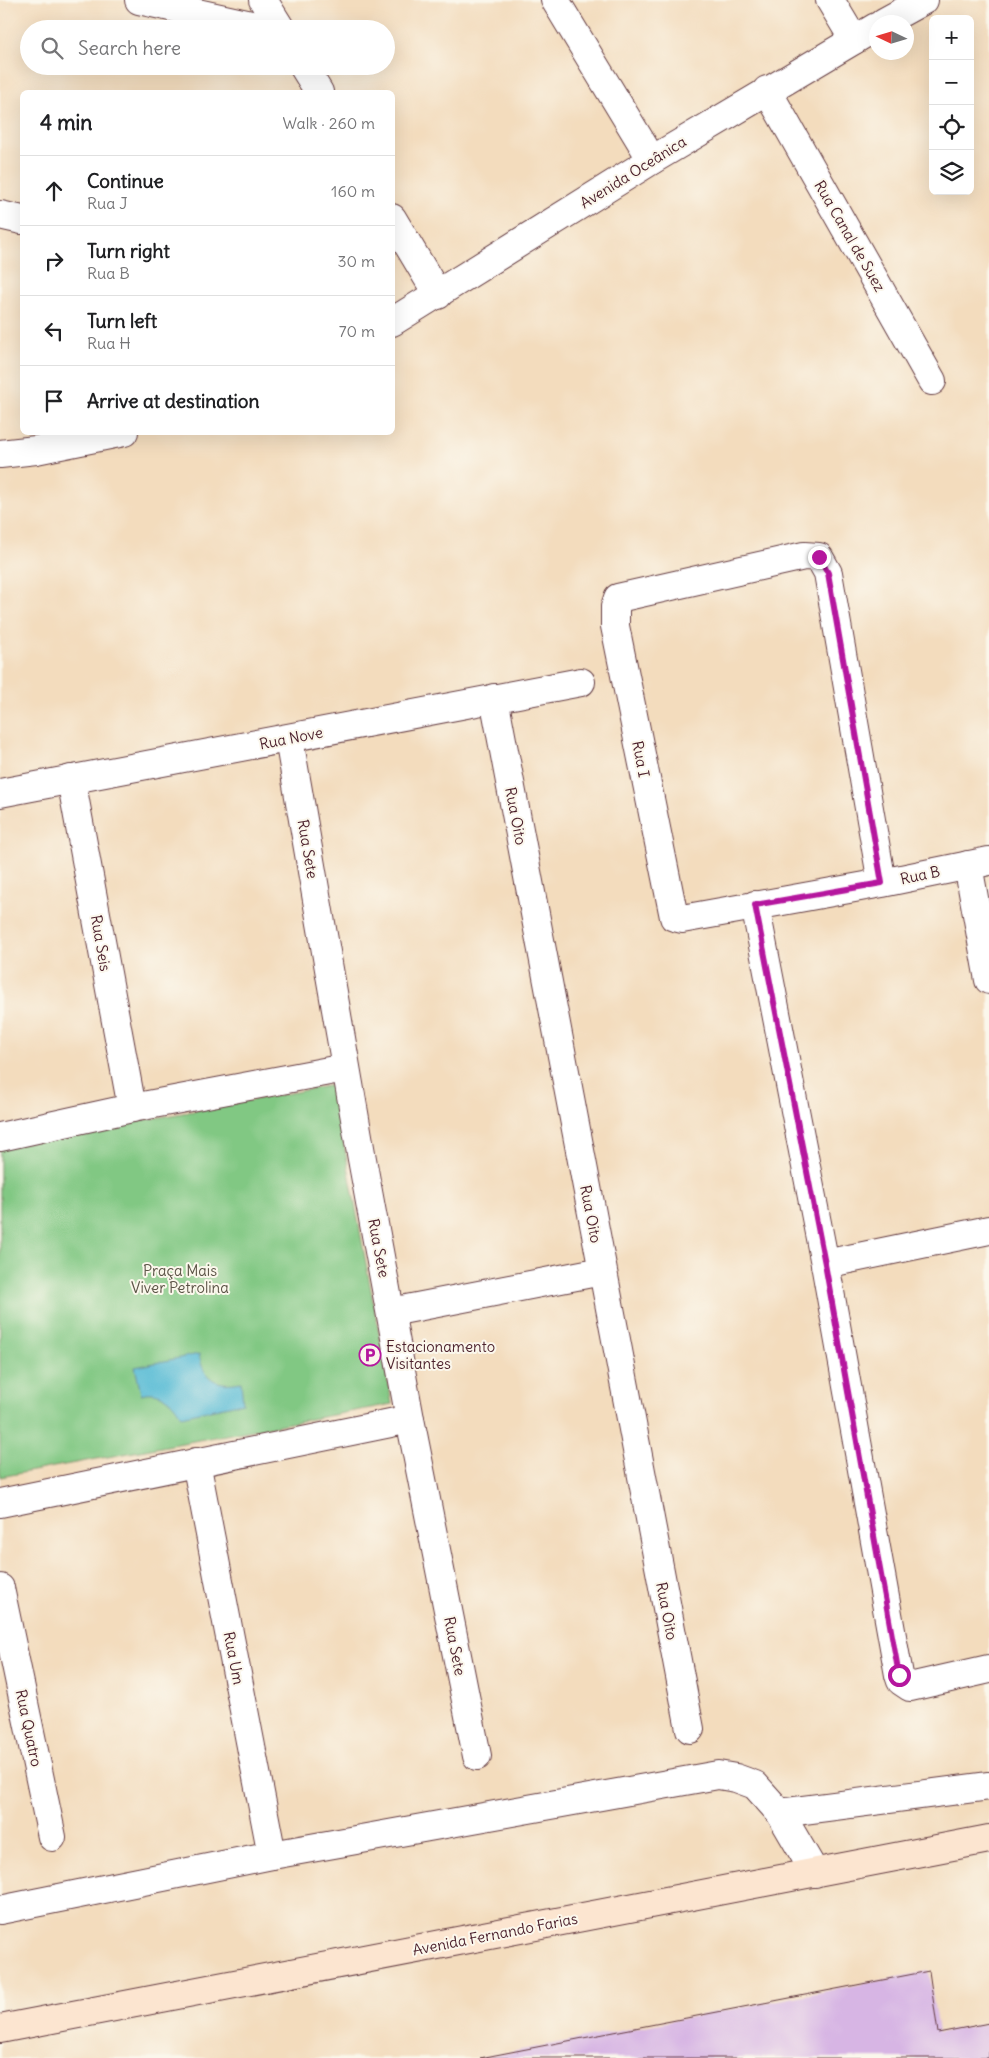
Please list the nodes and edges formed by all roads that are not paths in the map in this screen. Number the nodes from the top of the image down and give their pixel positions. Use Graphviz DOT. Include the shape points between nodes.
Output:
graph roads {
  1 [pos="139,0"];
  2 [pos="263,0"];
  3 [pos="555,0"];
  4 [pos="830,0"];
  5 [pos="924,0"];
  6 [pos="897,15"];
  7 [pos="229,20"];
  8 [pos="275,20"];
  9 [pos="865,33"];
  10 [pos="309,75"];
  11 [pos="318,90"];
  12 [pos="767,90"];
  13 [pos="652,160"];
  14 [pos="0,215"];
  15 [pos="20,220"];
  16 [pos="395,228"];
  17 [pos="416,302"];
  18 [pos="395,320"];
  19 [pos="932,381"];
  20 [pos="109,435"];
  21 [pos="0,454"];
  22 [pos="582,682"];
  23 [pos="494,698"];
  24 [pos="289,739"];
  25 [pos="71,778"];
  26 [pos="0,793"];
  27 [pos="978,863"];
  28 [pos="882,883"];
  29 [pos="755,905"];
  30 [pos="674,917"];
  31 [pos="989,980"];
  32 [pos="345,1068"];
  33 [pos="132,1108"];
  34 [pos="0,1137"];
  35 [pos="989,1230"];
  36 [pos="825,1264"];
  37 [pos="602,1272"];
  38 [pos="391,1312"];
  39 [pos="410,1419"];
  40 [pos="196,1462"];
  41 [pos="0,1503"];
  42 [pos="0,1588"];
  43 [pos="989,1669"];
  44 [pos="690,1729"];
  45 [pos="477,1756"];
  46 [pos="989,1786"];
  47 [pos="780,1812"];
  48 [pos="52,1838"];
  49 [pos="989,1839"];
  50 [pos="272,1855"];
  51 [pos="815,1873"];
  52 [pos="0,1910"];
  53 [pos="0,2029"];
  1 -- 7 [label="street"];
  2 -- 8 [label="street"];
  3 -- 13 [label="street"];
  4 -- 9 [label="street"];
  5 -- 6 [label="street"];
  9 -- 12 [label="street, Avenida Oceânica"];
  10 -- 11 [label="street"];
  12 -- 13 [label="street, Avenida Oceânica"];
  12 -- 19 [label="street, Rua Canal de Suez"];
  13 -- 17 [label="street, Avenida Oceânica"];
  14 -- 15 [label="street"];
  16 -- 17 [label="street"];
  17 -- 18 [label="street, Avenida Oceânica"];
  20 -- 21 [label="street"];
  22 -- 23 [label="street, Rua Nove"];
  23 -- 24 [label="street, Rua Nove"];
  23 -- 37 [label="street, Rua Oito"];
  24 -- 25 [label="street, Rua Nove"];
  24 -- 32 [label="street, Rua Sete"];
  25 -- 26 [label="street, Rua Nove"];
  25 -- 33 [label="street, Rua Seis"];
  27 -- 28 [label="street, Rua B"];
  27 -- 31 [label="street"];
  28 -- 29 [label="street, Rua B"];
  28 -- 30 [label="street, Rua I" via="828,573 819,557 804,556 621,596 617,600 615,626"];
  29 -- 30 [label="street, Rua B" via="682,919"];
  29 -- 36 [label="street"];
  32 -- 33 [label="street"];
  32 -- 38 [label="street, Rua Sete"];
  33 -- 34 [label="street"];
  35 -- 36 [label="street"];
  36 -- 43 [label="street" via="901,1681 913,1686"];
  37 -- 38 [label="street"];
  37 -- 44 [label="street, Rua Oito"];
  38 -- 39 [label="street, Rua Sete"];
  39 -- 40 [label="street"];
  39 -- 45 [label="street, Rua Sete"];
  40 -- 41 [label="street"];
  40 -- 50 [label="street, Rua Um"];
  42 -- 48 [label="street, Rua Quatro"];
  46 -- 47 [label="street"];
  47 -- 50 [label="street" via="755,1785 718,1775"];
  47 -- 51 [label="street"];
  49 -- 51 [label="main road, Avenida Fernando Farias"];
  50 -- 52 [label="street"];
  51 -- 53 [label="main road, Avenida Fernando Farias"];
}
